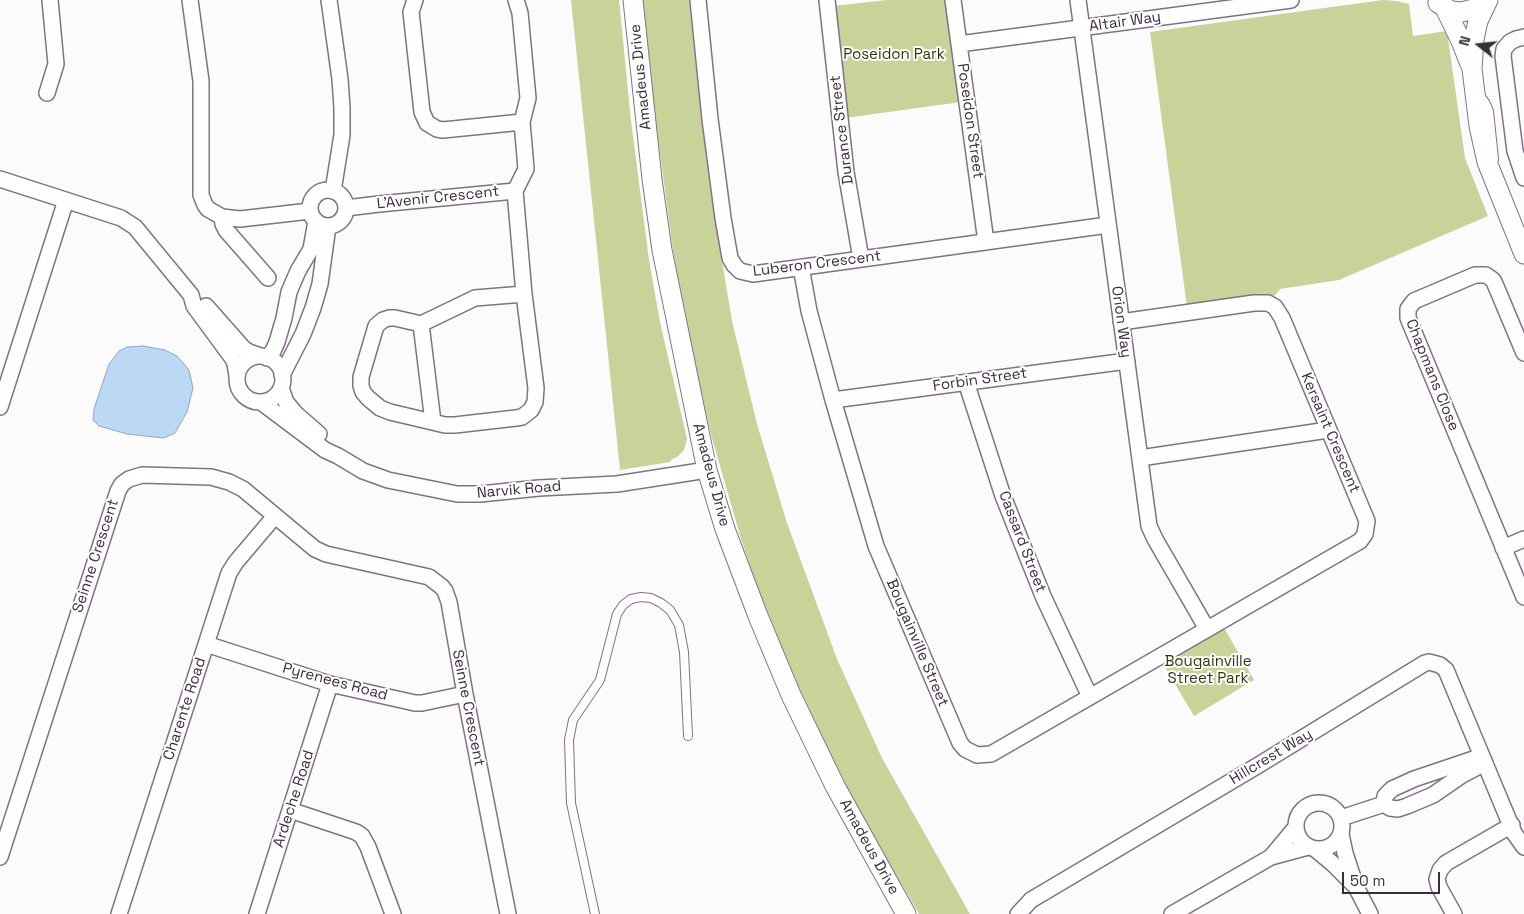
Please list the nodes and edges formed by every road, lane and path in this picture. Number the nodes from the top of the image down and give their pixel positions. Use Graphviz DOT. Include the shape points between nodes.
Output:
graph roads {
  1 [pos="50,0"];
  2 [pos="190,0"];
  3 [pos="329,0"];
  4 [pos="415,0"];
  5 [pos="516,0"];
  6 [pos="633,0"];
  7 [pos="698,0"];
  8 [pos="827,0"];
  9 [pos="953,0"];
  10 [pos="1078,0"];
  11 [pos="1291,0"];
  12 [pos="1487,0"];
  13 [pos="1440,4"];
  14 [pos="1220,5"];
  15 [pos="1082,28"];
  16 [pos="1524,38"];
  17 [pos="959,44"];
  18 [pos="1472,69"];
  19 [pos="46,93"];
  20 [pos="522,122"];
  21 [pos="1524,178"];
  22 [pos="0,179"];
  23 [pos="333,191"];
  24 [pos="515,191"];
  25 [pos="66,200"];
  26 [pos="346,208"];
  27 [pos="222,217"];
  28 [pos="318,219"];
  29 [pos="1108,225"];
  30 [pos="986,242"];
  31 [pos="1524,254"];
  32 [pos="862,259"];
  33 [pos="801,267"];
  34 [pos="268,278"];
  35 [pos="524,294"];
  36 [pos="191,295"];
  37 [pos="284,318"];
  38 [pos="1122,322"];
  39 [pos="306,324"];
  40 [pos="421,324"];
  41 [pos="1524,353"];
  42 [pos="264,357"];
  43 [pos="1126,360"];
  44 [pos="237,376"];
  45 [pos="282,382"];
  46 [pos="966,382"];
  47 [pos="833,400"];
  48 [pos="261,402"];
  49 [pos="0,407"];
  50 [pos="433,422"];
  51 [pos="1328,430"];
  52 [pos="338,456"];
  53 [pos="1140,458"];
  54 [pos="706,470"];
  55 [pos="275,516"];
  56 [pos="1524,539"];
  57 [pos="1503,548"];
  58 [pos="1524,598"];
  59 [pos="1207,629"];
  60 [pos="206,644"];
  61 [pos="330,684"];
  62 [pos="465,694"];
  63 [pos="1090,697"];
  64 [pos="688,736"];
  65 [pos="1484,760"];
  66 [pos="1384,804"];
  67 [pos="290,810"];
  68 [pos="1341,818"];
  69 [pos="1512,826"];
  70 [pos="1296,828"];
  71 [pos="1342,834"];
  72 [pos="1524,847"];
  73 [pos="1312,848"];
  74 [pos="0,857"];
  75 [pos="1271,857"];
  76 [pos="1356,887"];
  77 [pos="119,914"];
  78 [pos="257,914"];
  79 [pos="393,914"];
  80 [pos="508,914"];
  81 [pos="595,914"];
  82 [pos="906,914"];
  83 [pos="1018,914"];
  84 [pos="1172,914"];
  85 [pos="1370,914"];
  86 [pos="1454,914"];
  1 -- 19 [label="street" via="56,64"];
  2 -- 27 [label="street" via="201,81 201,195 208,209"];
  3 -- 23 [label="street" via="342,108 342,135"];
  4 -- 20 [label="street" via="412,21 422,112 427,123 443,130"];
  5 -- 20 [label="street, L'Avenir Crescent" via="528,98"];
  6 -- 54 [label="street, Amadeus Drive" via="662,250"];
  7 -- 33 [label="street, Luberon Crescent" via="710,119 731,262 748,274"];
  8 -- 32 [label="street, Durance Street" via="846,172"];
  9 -- 17 [label="street, Poseidon Street"];
  10 -- 15 [label="street, Orion Way"];
  11 -- 14 [label="street, Altair Way"];
  12 -- 13 [label="street" via="1462,12 1451,11"];
  12 -- 18 [label="street" via="1474,39"];
  13 -- 18 [label="street"];
  14 -- 15 [label="street, Altair Way"];
  15 -- 17 [label="street, Altair Way"];
  15 -- 29 [label="street, Orion Way"];
  16 -- 21 [label="street" via="1510,42 1503,56 1516,159"];
  17 -- 30 [label="street, Poseidon Street"];
  18 -- 31 [label="street" via="1483,146"];
  20 -- 24 [label="street, L'Avenir Crescent" via="526,169"];
  22 -- 25 [label="street"];
  23 -- 26 [label="street" via="342,198"];
  23 -- 28 [label="street" via="316,195 310,205"];
  24 -- 26 [label="street, L'Avenir Crescent"];
  24 -- 35 [label="street"];
  25 -- 36 [label="street" via="131,223"];
  25 -- 49 [label="street"];
  26 -- 28 [label="street" via="337,224"];
  27 -- 28 [label="street"];
  27 -- 34 [label="street" via="226,230"];
  28 -- 37 [label="street" via="312,244 289,292"];
  28 -- 39 [label="street" via="320,284"];
  29 -- 30 [label="street, Luberon Crescent"];
  29 -- 38 [label="street, Orion Way"];
  30 -- 32 [label="street, Luberon Crescent"];
  32 -- 33 [label="street, Luberon Crescent"];
  33 -- 47 [label="street, Bougainville Street" via="809,311"];
  35 -- 40 [label="street" via="475,298"];
  35 -- 50 [label="street" via="536,388 536,402 531,410 516,418 455,425"];
  36 -- 42 [label="street" via="200,300 244,349"];
  36 -- 44 [label="street" via="194,306 235,364"];
  37 -- 39 [label="street"];
  37 -- 42 [label="street" via="273,351"];
  38 -- 43 [label="street, Orion Way"];
  38 -- 51 [label="street, Kersaint Crescent" via="1254,302 1268,303 1282,318"];
  39 -- 45 [label="street"];
  40 -- 50 [label="street"];
  40 -- 50 [label="street" via="389,318 378,324 361,386 368,398 386,411"];
  41 -- 57 [label="street, Chapmans Close" via="1495,284 1486,275 1476,274 1414,301 1408,309 1408,318"];
  42 -- 44 [label="street" via="247,360"];
  42 -- 45 [label="street" via="277,364"];
  43 -- 46 [label="street, Forbin Street"];
  43 -- 53 [label="street, Orion Way"];
  44 -- 48 [label="street" via="242,393 250,400"];
  45 -- 48 [label="street" via="275,397"];
  45 -- 52 [label="street, Narvik Road" via="286,402 330,444"];
  46 -- 47 [label="street, Forbin Street"];
  46 -- 63 [label="street, Cassard Street" via="1003,496 1043,596"];
  47 -- 63 [label="street, Bougainville Street" via="876,546 965,749 982,756 991,754"];
  48 -- 52 [label="street, Narvik Road" via="325,450"];
  51 -- 53 [label="street"];
  51 -- 59 [label="street, Kersaint Crescent" via="1367,521 1365,534 1360,541"];
  52 -- 54 [label="street, Narvik Road" via="350,465 388,480 457,494 617,484"];
  53 -- 59 [label="street, Orion Way" via="1151,531"];
  54 -- 82 [label="street, Amadeus Drive" via="725,529 790,695 835,786"];
  55 -- 60 [label="street, Charente Road" via="232,567"];
  55 -- 62 [label="street, Seinne Crescent" via="321,552 423,576 438,583 448,597"];
  55 -- 74 [label="street, Seinne Crescent" via="243,489 218,478 142,475 129,479 120,487"];
  56 -- 57 [label="street"];
  57 -- 58 [label="street, Chapmans Close"];
  59 -- 63 [label="street, Bougainville Street"];
  60 -- 61 [label="street, Pyrenees Road"];
  60 -- 77 [label="street, Charente Road"];
  61 -- 62 [label="street, Pyrenees Road" via="415,703"];
  61 -- 67 [label="street, Ardeche Road"];
  62 -- 80 [label="street, Seinne Crescent"];
  64 -- 81 [label="lane" via="684,652 679,625 670,610 661,603 640,596 631,599 617,614 600,680 573,720 569,740 571,803"];
  65 -- 66 [label="street" via="1414,779 1392,789"];
  65 -- 66 [label="street" via="1433,796 1398,809"];
  65 -- 69 [label="street, Hillcrest Way"];
  65 -- 83 [label="street, Hillcrest Way" via="1446,670 1438,664 1425,663 1031,900"];
  66 -- 68 [label="street"];
  67 -- 78 [label="street, Ardeche Road"];
  67 -- 79 [label="street" via="362,836"];
  68 -- 70 [label="street" via="1335,808 1321,802 1306,807 1300,813"];
  68 -- 71 [label="street"];
  69 -- 72 [label="street, Hillcrest Way"];
  69 -- 86 [label="street" via="1446,863 1440,870 1439,887"];
  70 -- 73 [label="street" via="1302,842"];
  70 -- 75 [label="street"];
  71 -- 73 [label="street" via="1330,847 1323,850"];
  71 -- 76 [label="street"];
  73 -- 75 [label="street"];
  73 -- 76 [label="street"];
  75 -- 84 [label="street"];
  76 -- 85 [label="street"];
}
